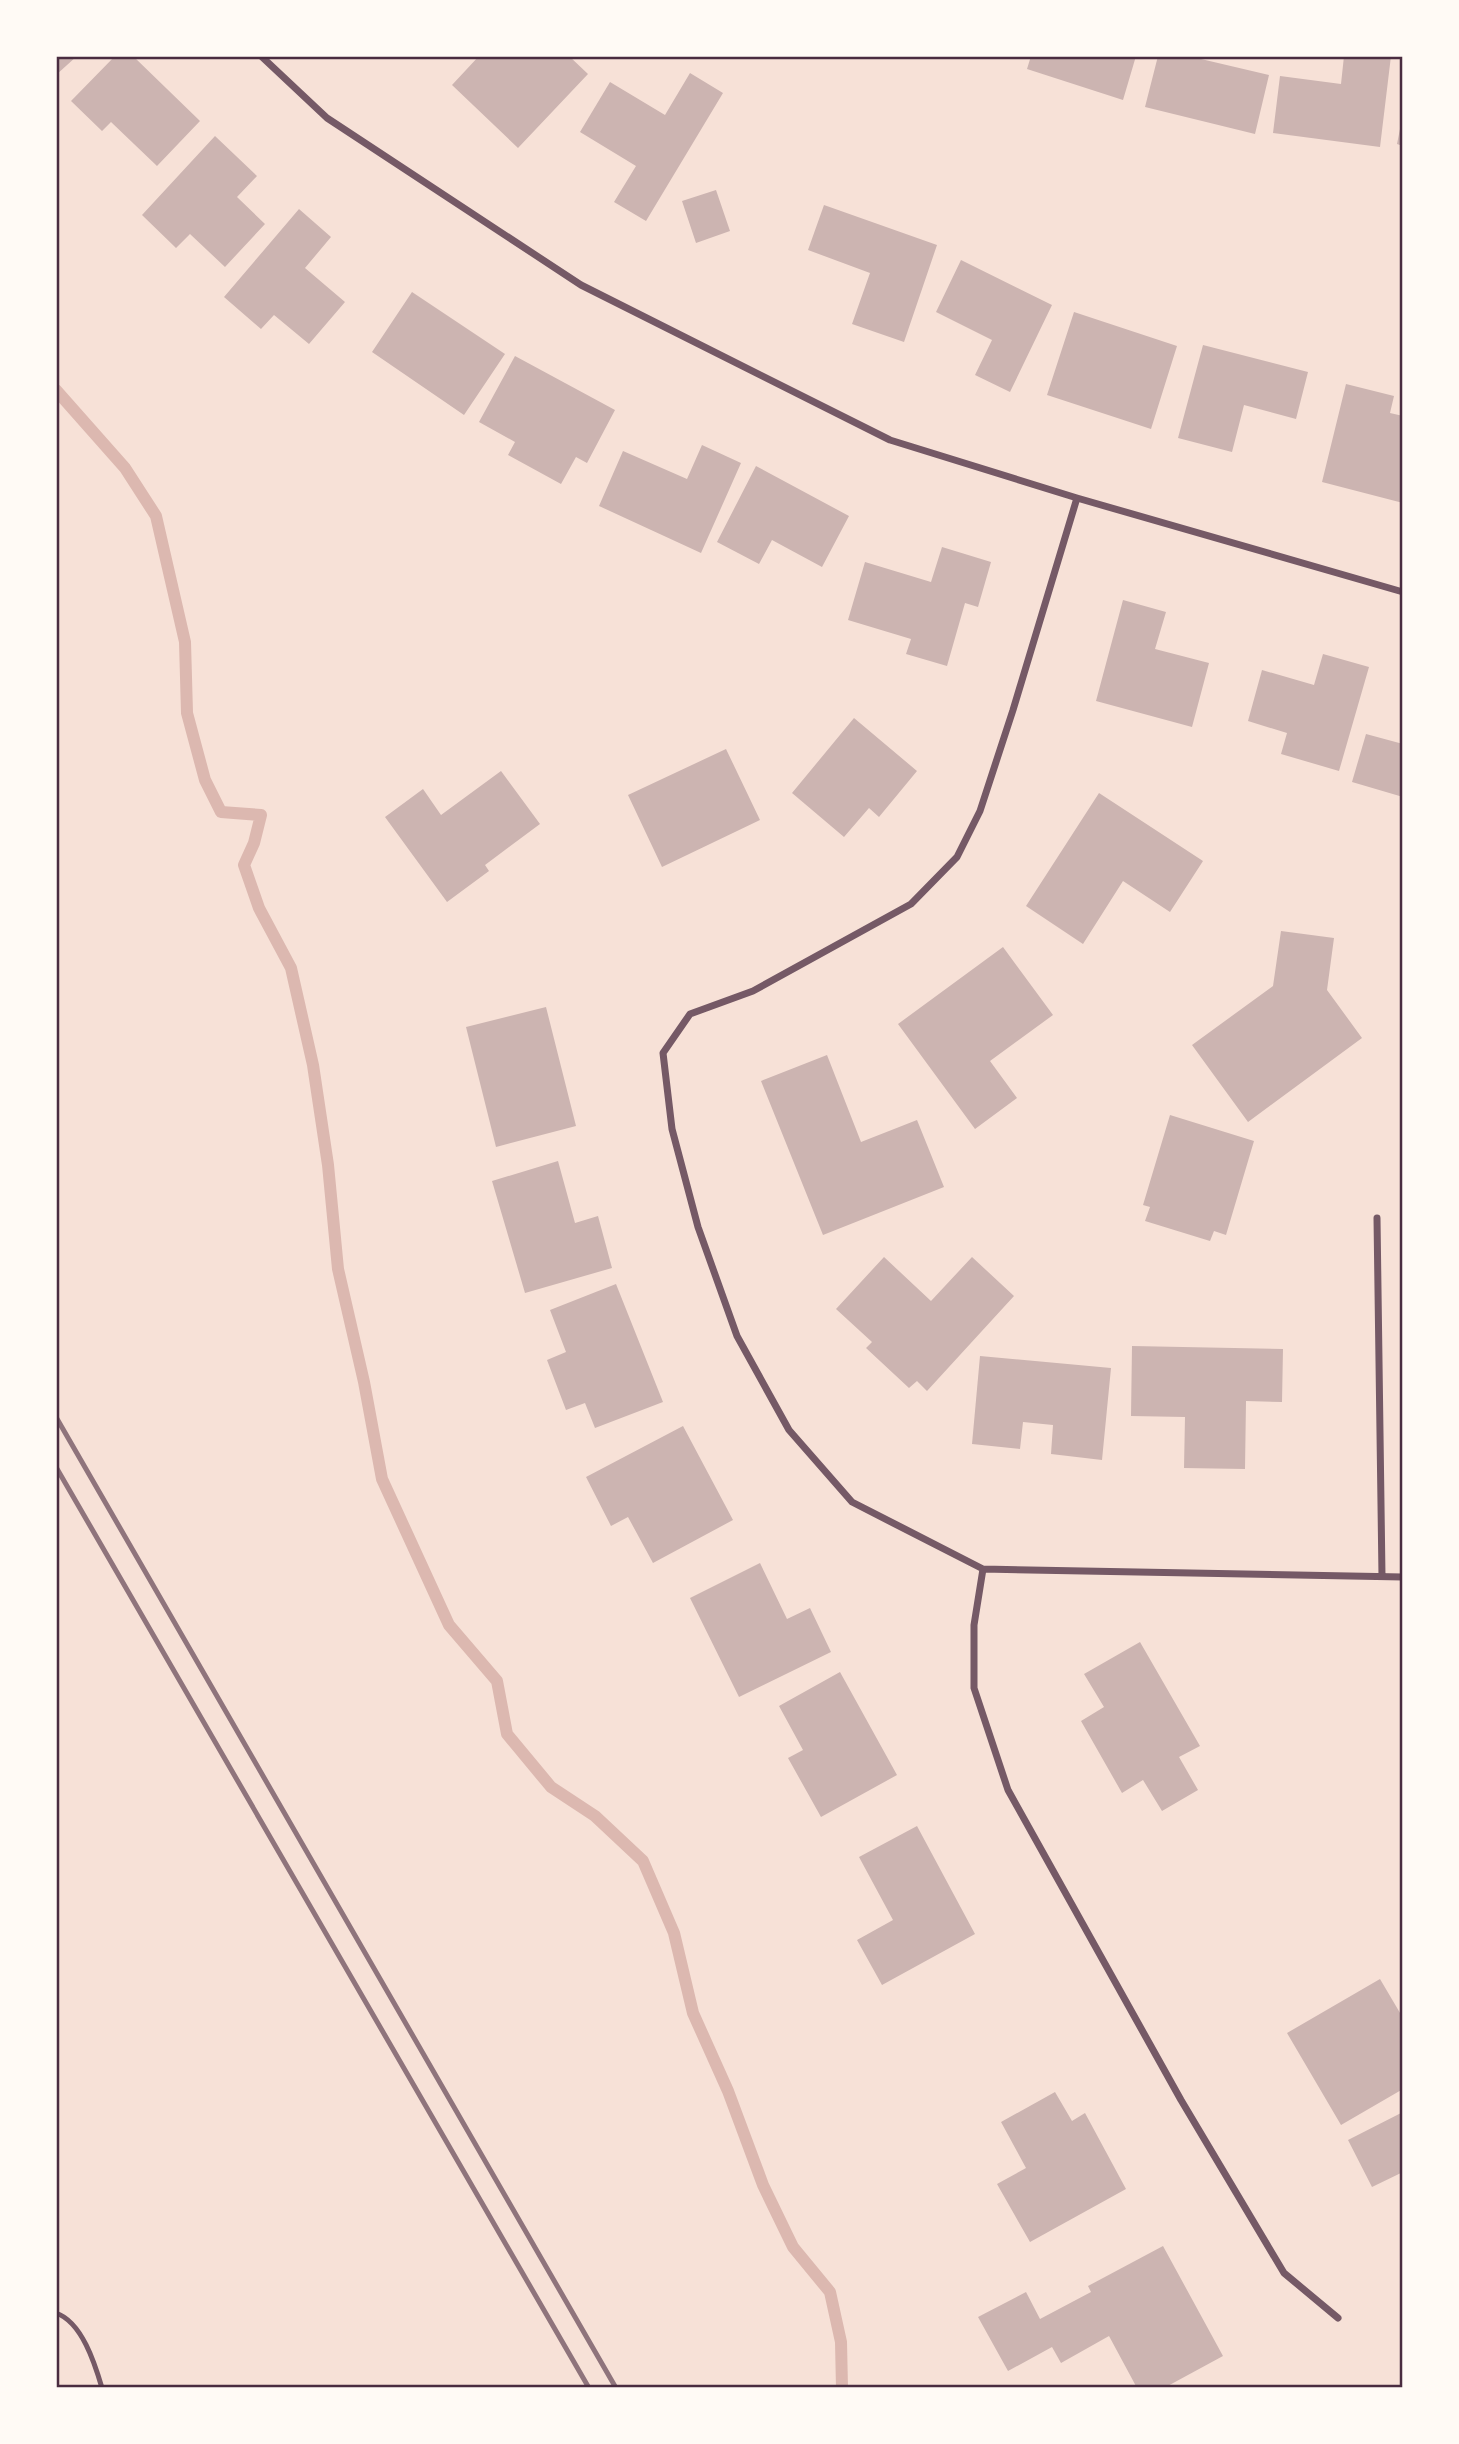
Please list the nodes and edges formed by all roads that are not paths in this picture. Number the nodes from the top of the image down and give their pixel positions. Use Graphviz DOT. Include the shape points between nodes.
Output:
graph roads {
  1 [pos="261,56"];
  2 [pos="1077,498"];
  3 [pos="1403,592"];
  4 [pos="1377,1218"];
  5 [pos="983,1569"];
  6 [pos="1382,1576"];
  7 [pos="1403,1577"];
  8 [pos="56,2314"];
  9 [pos="1338,2318"];
  10 [pos="102,2388"];
  1 -- 2 [label="street" via="327,118 581,285 890,440"];
  2 -- 3 [label="street"];
  2 -- 5 [label="street" via="980,811 957,857 911,904 753,991 690,1014 663,1053 672,1129 698,1227 737,1336 789,1430 852,1502"];
  4 -- 6 [label="street"];
  5 -- 6 [label="street"];
  5 -- 9 [label="street" via="974,1625 974,1688 1008,1790 1181,2100 1284,2273"];
  6 -- 7 [label="street"];
  8 -- 10 [label="lane" via="64,2316 89,2347"];
}
